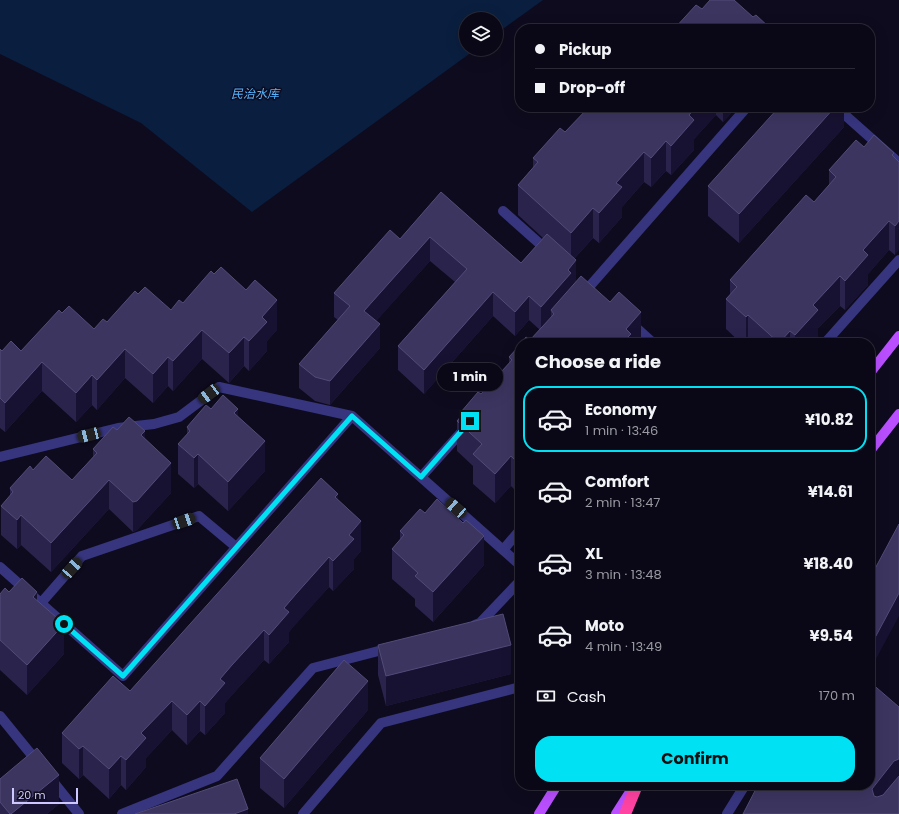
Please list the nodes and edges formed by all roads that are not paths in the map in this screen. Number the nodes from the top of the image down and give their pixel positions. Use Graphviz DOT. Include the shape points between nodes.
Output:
graph roads {
  1 [pos="743,112"];
  2 [pos="842,112"];
  3 [pos="899,163"];
  4 [pos="503,211"];
  5 [pos="554,257"];
  6 [pos="899,260"];
  7 [pos="574,304"];
  8 [pos="624,317"];
  9 [pos="899,336"];
  10 [pos="647,338"];
  11 [pos="829,338"];
  12 [pos="875,367"];
  13 [pos="899,414"];
  14 [pos="352,416"];
  15 [pos="473,418"];
  16 [pos="875,445"];
  17 [pos="0,457"];
  18 [pos="421,477"];
  19 [pos="515,536"];
  20 [pos="236,547"];
  21 [pos="503,550"];
  22 [pos="515,561"];
  23 [pos="0,568"];
  24 [pos="515,586"];
  25 [pos="41,603"];
  26 [pos="465,627"];
  27 [pos="396,646"];
  28 [pos="515,688"];
  29 [pos="0,716"];
  30 [pos="555,790"];
  31 [pos="633,790"];
  32 [pos="634,790"];
  33 [pos="741,790"];
  34 [pos="79,814"];
  35 [pos="122,814"];
  36 [pos="303,814"];
  37 [pos="539,814"];
  38 [pos="616,814"];
  39 [pos="625,814"];
  40 [pos="727,814"];
  1 -- 7 [label="street"];
  2 -- 3 [label="street"];
  4 -- 5 [label="street"];
  6 -- 11 [label="street"];
  8 -- 10 [label="street"];
  9 -- 12 [label="main road"];
  13 -- 16 [label="main road"];
  14 -- 17 [label="street" via="219,387 179,417 154,424 118,428"];
  14 -- 18 [label="street"];
  14 -- 20 [label="street"];
  15 -- 18 [label="street"];
  18 -- 21 [label="street"];
  19 -- 21 [label="street"];
  20 -- 25 [label="street" via="199,516 82,556"];
  20 -- 25 [label="street" via="123,676"];
  21 -- 22 [label="street"];
  23 -- 25 [label="street"];
  24 -- 26 [label="street" via="480,623"];
  27 -- 35 [label="street" via="313,668 217,776"];
  28 -- 36 [label="street" via="381,723"];
  29 -- 34 [label="street"];
  30 -- 37 [label="main road"];
  31 -- 38 [label="main road"];
  32 -- 39 [label="highway"];
  33 -- 40 [label="street"];
}
